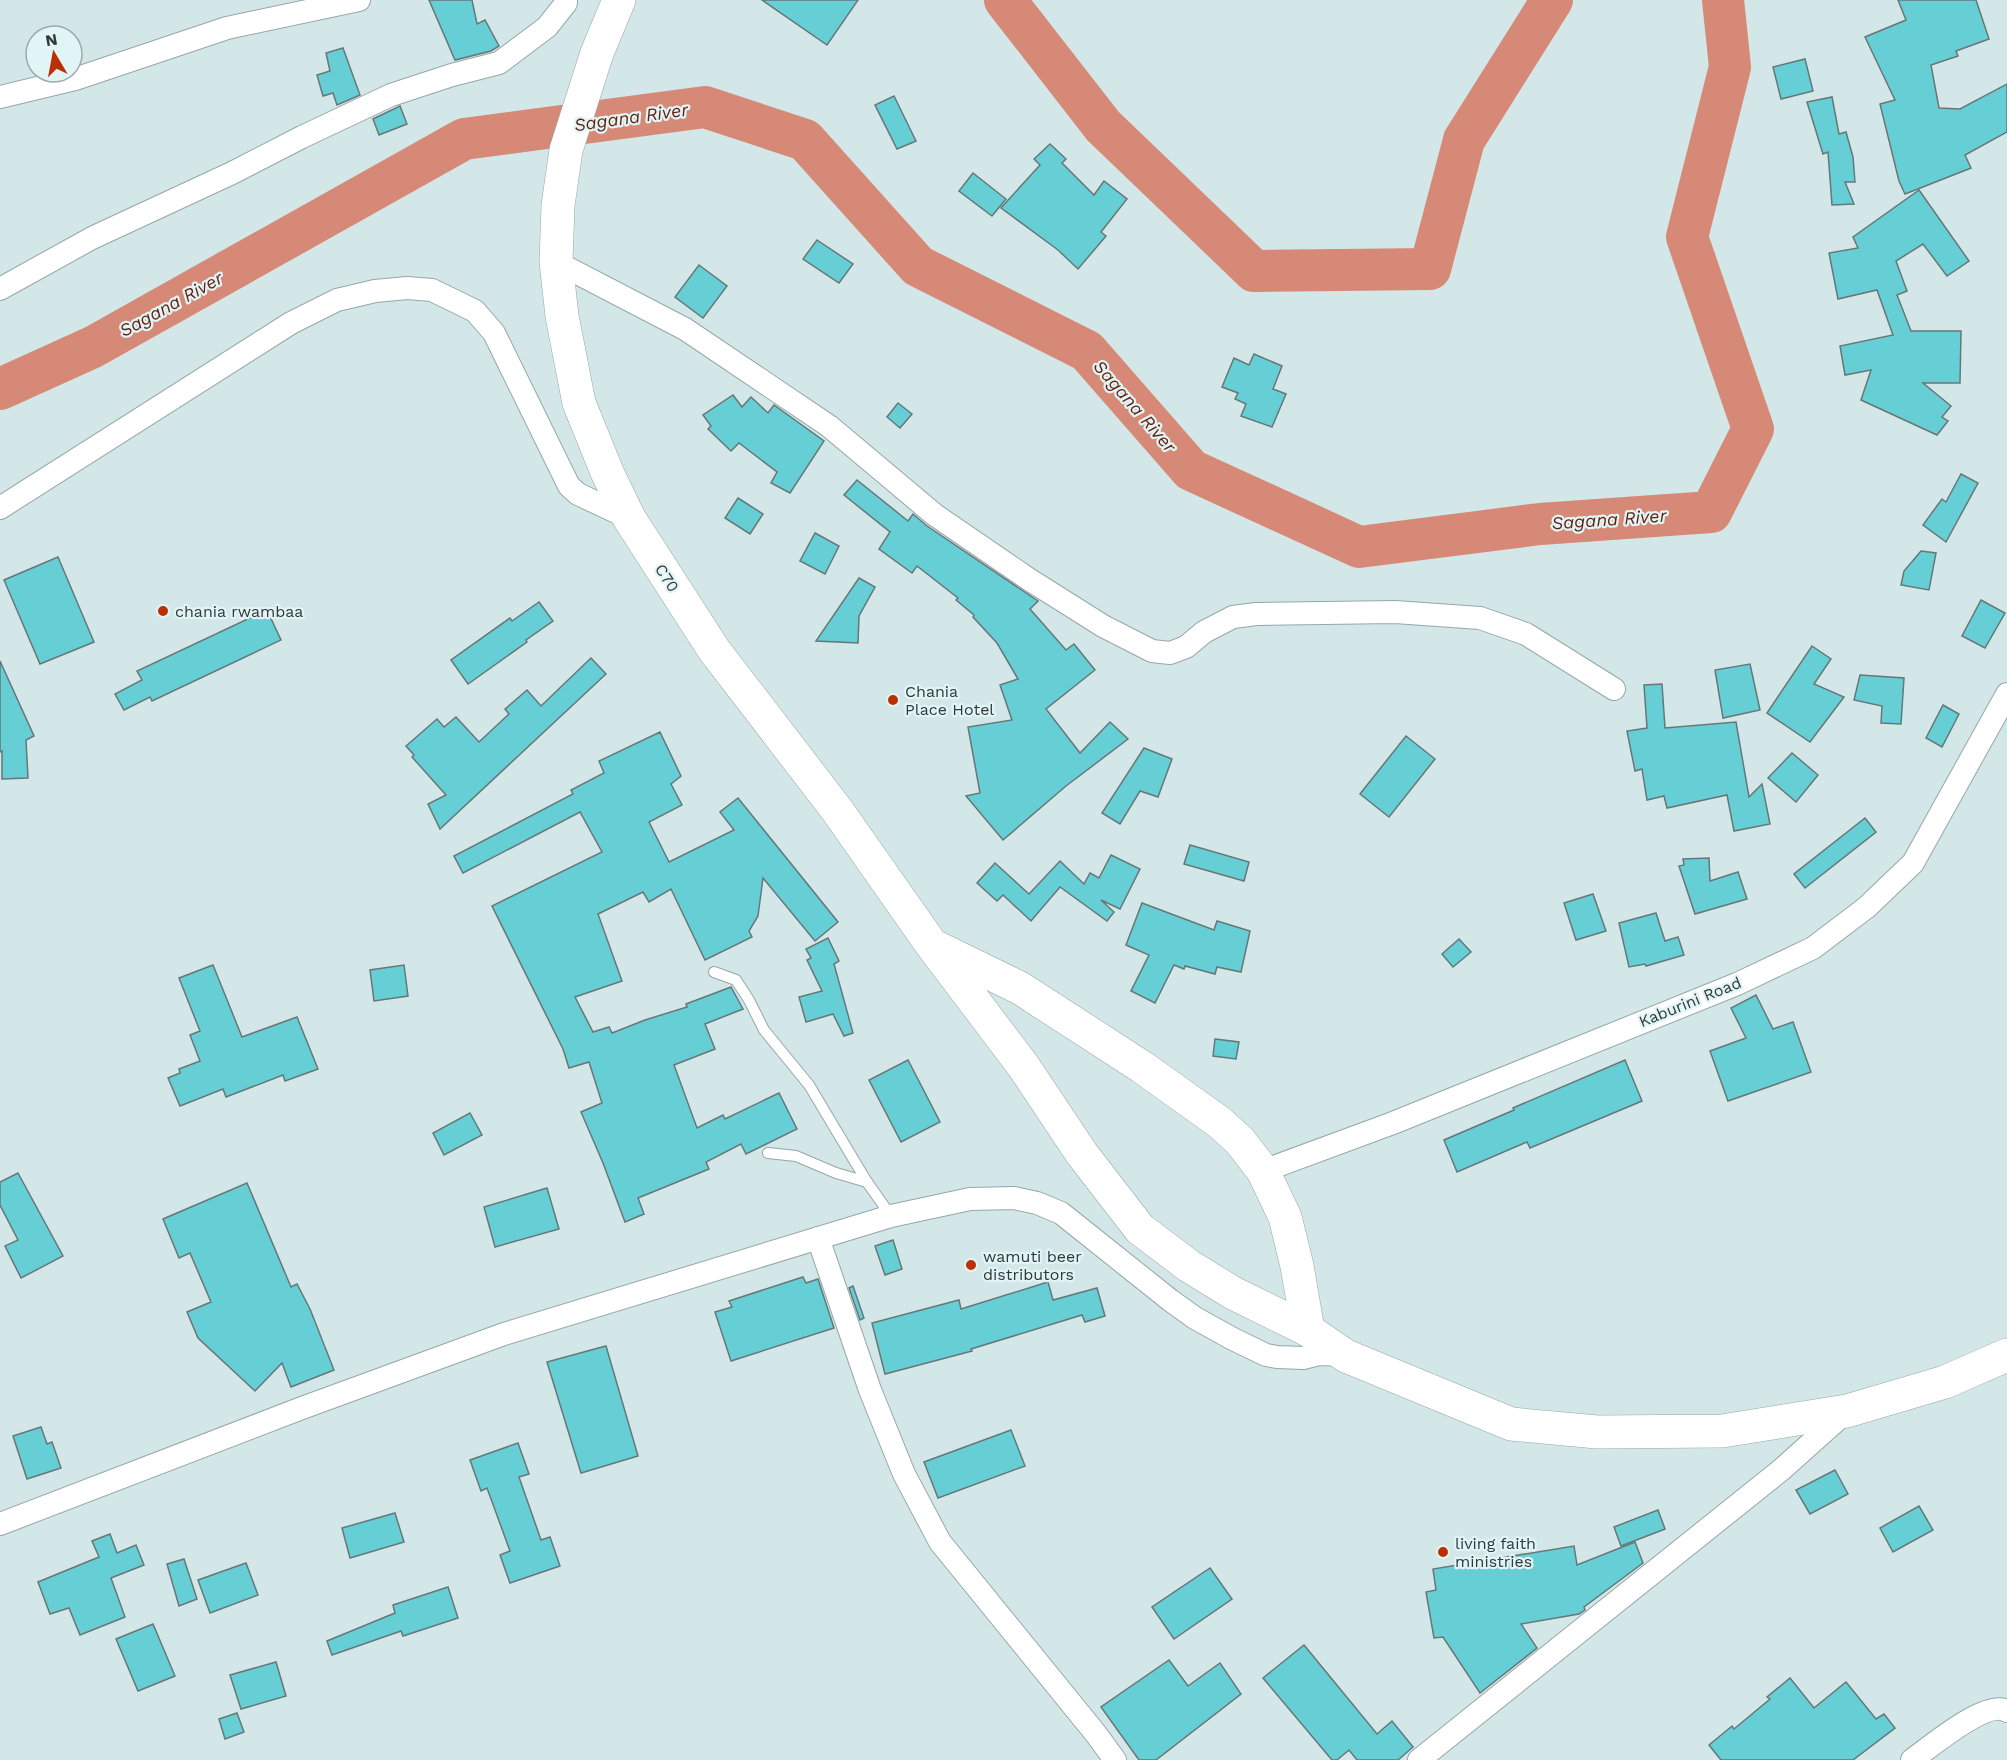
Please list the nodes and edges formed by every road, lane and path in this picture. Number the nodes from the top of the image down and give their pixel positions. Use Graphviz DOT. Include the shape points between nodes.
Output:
graph roads {
  1 [pos="359,0"];
  2 [pos="566,0"];
  3 [pos="619,0"];
  4 [pos="0,97"];
  5 [pos="556,262"];
  6 [pos="0,289"];
  7 [pos="0,508"];
  8 [pos="628,518"];
  9 [pos="1614,688"];
  10 [pos="2007,694"];
  11 [pos="931,945"];
  12 [pos="714,972"];
  13 [pos="768,1153"];
  14 [pos="1263,1171"];
  15 [pos="867,1182"];
  16 [pos="891,1216"];
  17 [pos="819,1238"];
  18 [pos="1308,1330"];
  19 [pos="2007,1355"];
  20 [pos="1346,1356"];
  21 [pos="1848,1411"];
  22 [pos="0,1524"];
  23 [pos="2007,1711"];
  24 [pos="1114,1760"];
  25 [pos="1419,1760"];
  26 [pos="1912,1760"];
  1 -- 4 [label="street" via="227,28 75,79"];
  2 -- 6 [label="street" via="547,27 499,63 391,95 92,238"];
  3 -- 5 [label="highway, C70" via="597,53 566,150 558,205"];
  5 -- 8 [label="highway, C70" via="579,403"];
  5 -- 9 [label="street" via="685,329 829,426 935,515 1103,627 1152,651 1170,653 1186,647 1233,617 1430,613 1480,618 1526,634"];
  7 -- 8 [label="street" via="291,323 337,300 407,288 432,290 475,311 494,333 569,486"];
  8 -- 11 [label="highway, C70" via="714,651 837,810"];
  10 -- 14 [label="street, Kaburini Road" via="1913,862 1867,907 1813,948 1737,984 1437,1106"];
  11 -- 14 [label="highway" via="1020,988 1142,1067 1219,1122"];
  11 -- 18 [label="highway, C70" via="1140,1229 1233,1293"];
  12 -- 15 [label="lane" via="736,980 765,1030 809,1085"];
  13 -- 15 [label="lane" via="796,1156"];
  14 -- 18 [label="highway" via="1286,1217"];
  15 -- 16 [label="lane"];
  16 -- 17 [label="street"];
  16 -- 20 [label="street" via="970,1199 1014,1198 1037,1203 1061,1213 1170,1300 1233,1339 1277,1358"];
  17 -- 22 [label="street" via="504,1334"];
  17 -- 24 [label="street" via="870,1390 904,1474 940,1542"];
  18 -- 20 [label="highway, C70"];
  19 -- 21 [label="highway, C70" via="1945,1382"];
  20 -- 21 [label="highway, C70" via="1511,1424 1597,1432 1722,1431"];
  21 -- 25 [label="street" via="1781,1470"];
  23 -- 26 [label="street" via="1993,1709 1974,1717"];
}
